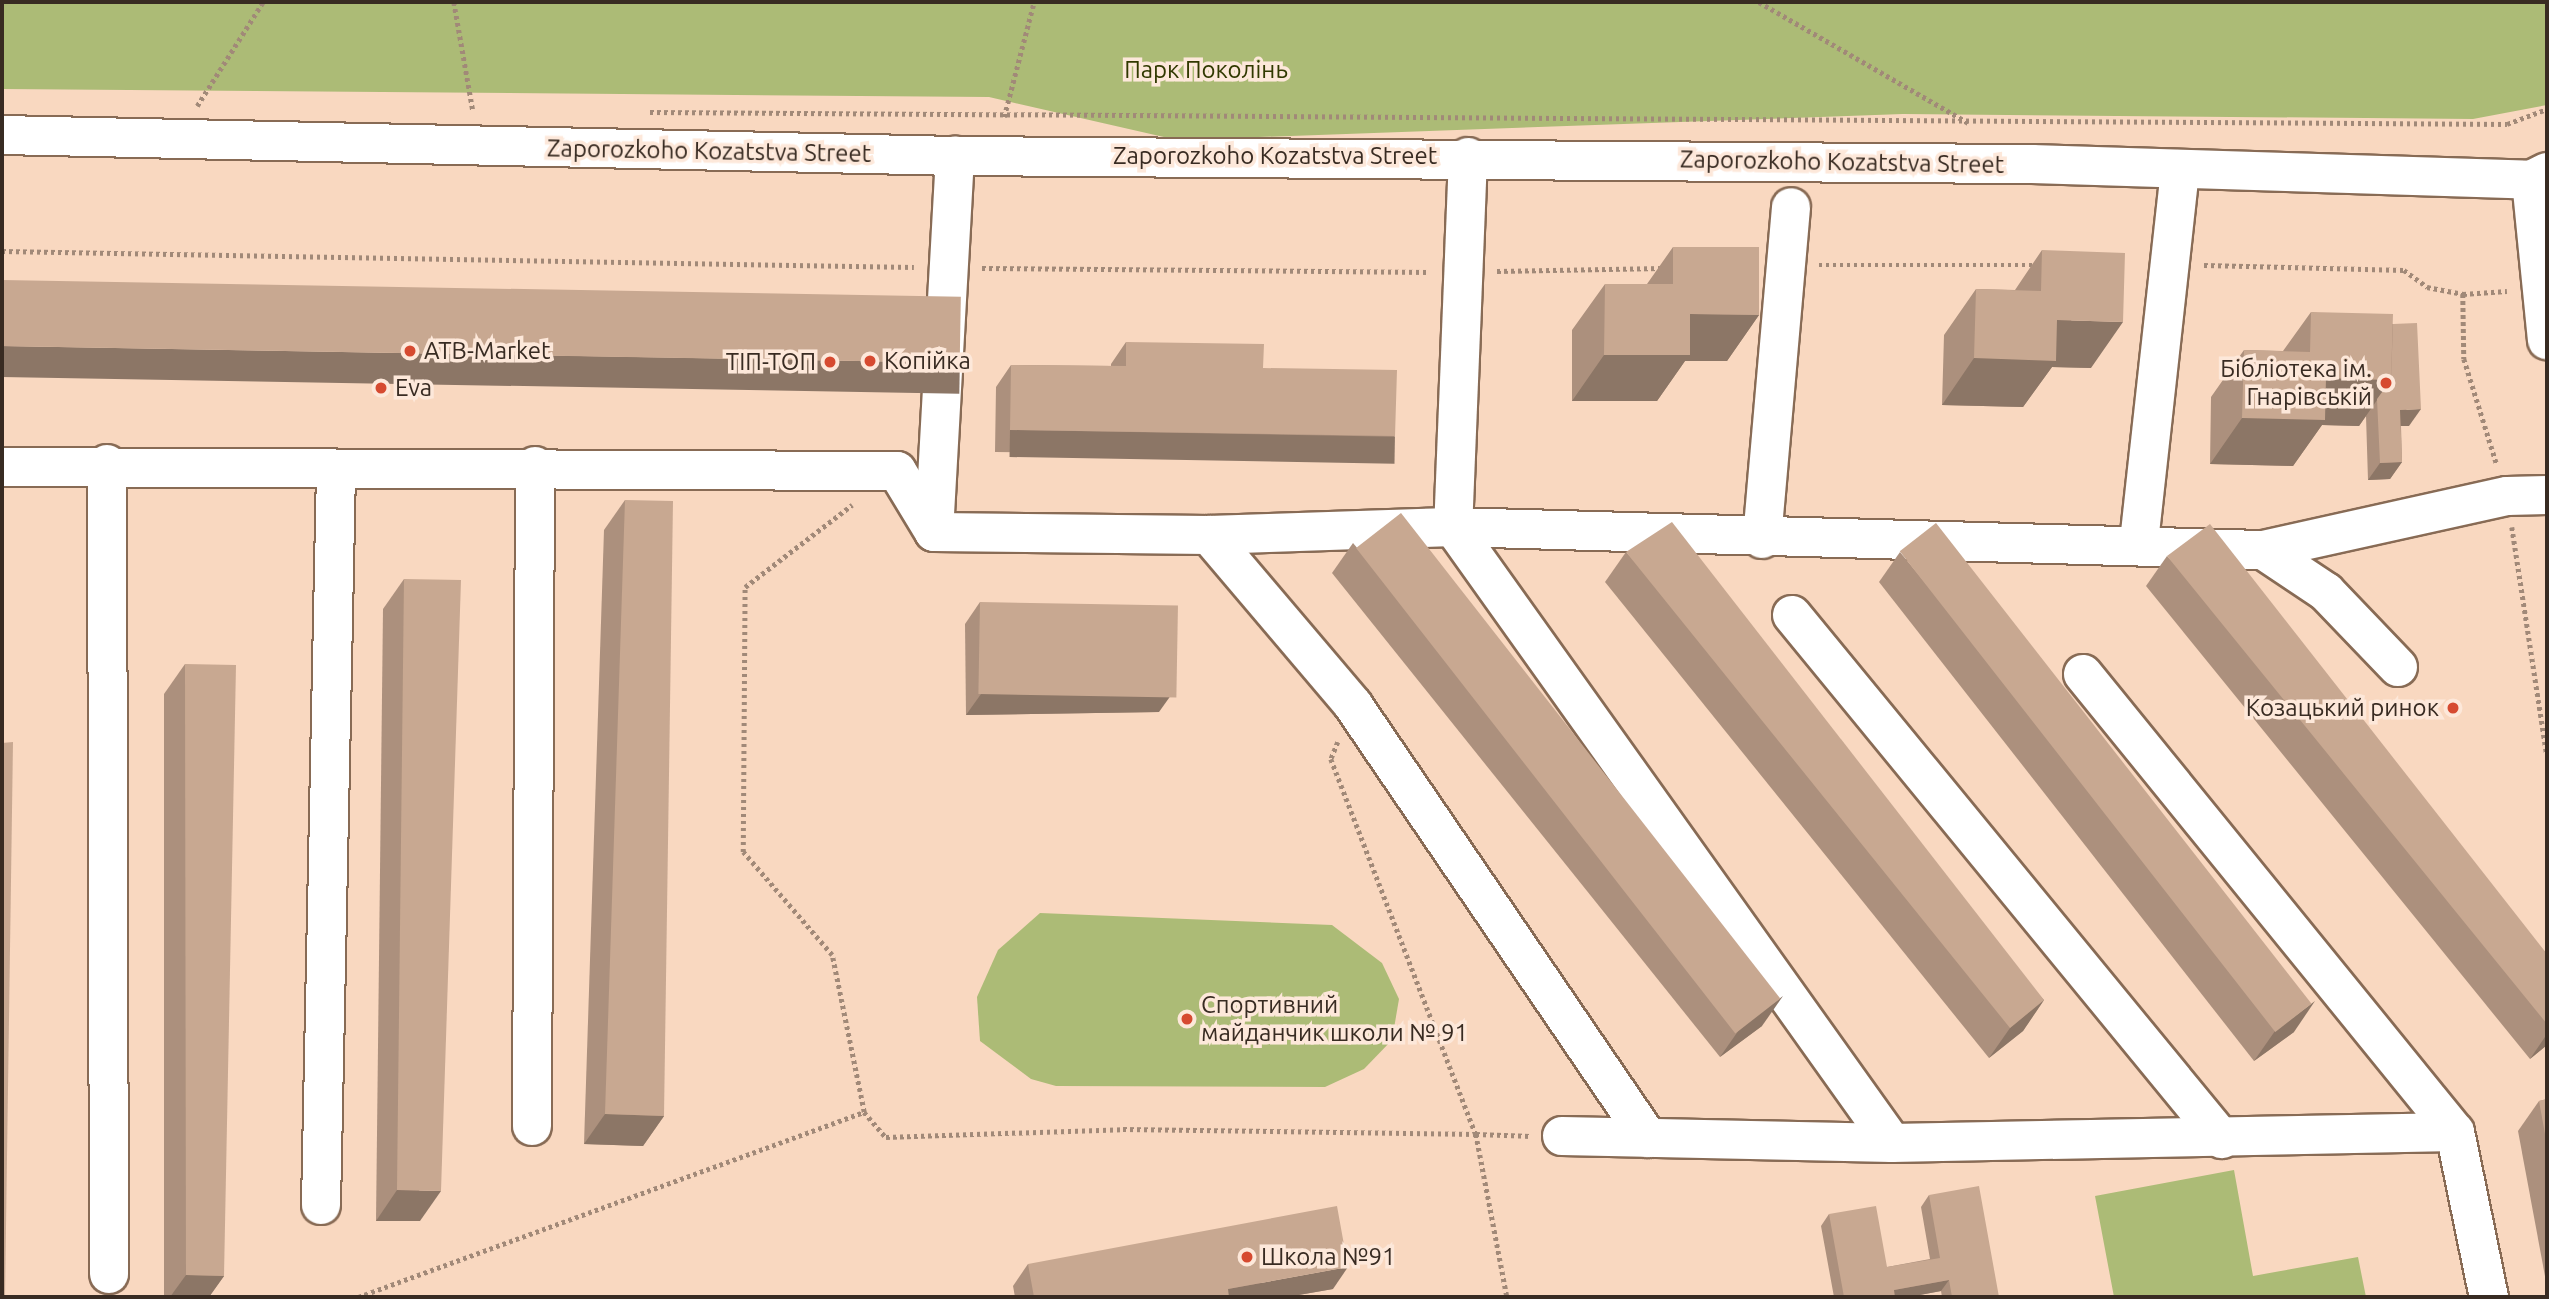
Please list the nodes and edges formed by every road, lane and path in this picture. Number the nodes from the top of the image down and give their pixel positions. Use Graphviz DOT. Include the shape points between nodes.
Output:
graph roads {
  1 [pos="263,2"];
  2 [pos="454,2"];
  3 [pos="1034,2"];
  4 [pos="1759,2"];
  5 [pos="2547,109"];
  6 [pos="459,110"];
  7 [pos="635,112"];
  8 [pos="207,113"];
  9 [pos="1004,117"];
  10 [pos="479,122"];
  11 [pos="1970,124"];
  12 [pos="1981,131"];
  13 [pos="2,135"];
  14 [pos="955,156"];
  15 [pos="1468,157"];
  16 [pos="2180,169"];
  17 [pos="2539,176"];
  18 [pos="1791,207"];
  19 [pos="2,251"];
  20 [pos="2165,264"];
  21 [pos="1788,265"];
  22 [pos="2053,265"];
  23 [pos="946,267"];
  24 [pos="1667,268"];
  25 [pos="1465,272"];
  26 [pos="2511,290"];
  27 [pos="2547,340"];
  28 [pos="107,464"];
  29 [pos="535,466"];
  30 [pos="2,467"];
  31 [pos="336,469"];
  32 [pos="897,471"];
  33 [pos="2547,495"];
  34 [pos="1453,527"];
  35 [pos="934,531"];
  36 [pos="1209,535"];
  37 [pos="1762,539"];
  38 [pos="2139,542"];
  39 [pos="2263,550"];
  40 [pos="1792,615"];
  41 [pos="2398,667"];
  42 [pos="2083,674"];
  43 [pos="1353,705"];
  44 [pos="864,1112"];
  45 [pos="532,1126"];
  46 [pos="2455,1132"];
  47 [pos="1476,1134"];
  48 [pos="1562,1136"];
  49 [pos="1648,1138"];
  50 [pos="2222,1139"];
  51 [pos="1892,1143"];
  52 [pos="321,1205"];
  53 [pos="109,1274"];
  54 [pos="361,1297"];
  55 [pos="1507,1297"];
  56 [pos="2489,1297"];
  1 -- 8 [label="path" via="193,113"];
  2 -- 10 [label="path"];
  3 -- 9 [label="path"];
  4 -- 11 [label="path"];
  5 -- 11 [label="path" via="2507,124"];
  6 -- 10 [label="path"];
  7 -- 9 [label="path"];
  9 -- 11 [label="path"];
  10 -- 13 [label="street, Zaporozkoho Kozatstva Street"];
  10 -- 14 [label="street, Zaporozkoho Kozatstva Street"];
  11 -- 12 [label="path"];
  14 -- 15 [label="street, Zaporozkoho Kozatstva Street"];
  14 -- 23 [label="street"];
  15 -- 16 [label="street, Zaporozkoho Kozatstva Street"];
  15 -- 25 [label="street"];
  16 -- 17 [label="street, Zaporozkoho Kozatstva Street"];
  16 -- 20 [label="street"];
  17 -- 27 [label="street"];
  18 -- 21 [label="street"];
  19 -- 23 [label="path"];
  20 -- 26 [label="path" via="2404,270 2427,287 2463,293"];
  20 -- 38 [label="street"];
  21 -- 22 [label="path"];
  21 -- 37 [label="street"];
  23 -- 25 [label="path"];
  23 -- 35 [label="street"];
  24 -- 25 [label="path"];
  25 -- 34 [label="street"];
  28 -- 30 [label="street"];
  28 -- 31 [label="street"];
  28 -- 53 [label="street"];
  29 -- 31 [label="street"];
  29 -- 32 [label="street"];
  29 -- 45 [label="street"];
  31 -- 52 [label="street"];
  32 -- 35 [label="street"];
  32 -- 44 [label="path" via="745,587 743,852 832,955"];
  33 -- 39 [label="street" via="2507,496"];
  34 -- 36 [label="street"];
  34 -- 37 [label="street"];
  34 -- 51 [label="street"];
  35 -- 36 [label="street"];
  36 -- 43 [label="street"];
  37 -- 38 [label="street"];
  38 -- 39 [label="street"];
  39 -- 41 [label="street" via="2326,592"];
  40 -- 50 [label="street"];
  42 -- 46 [label="street"];
  43 -- 47 [label="path" via="1331,759"];
  43 -- 49 [label="street"];
  44 -- 47 [label="path" via="886,1137 1124,1129"];
  44 -- 54 [label="path"];
  46 -- 50 [label="street"];
  46 -- 56 [label="street"];
  47 -- 48 [label="path"];
  47 -- 55 [label="path"];
  48 -- 49 [label="street"];
  49 -- 51 [label="street"];
  50 -- 51 [label="street"];
}
